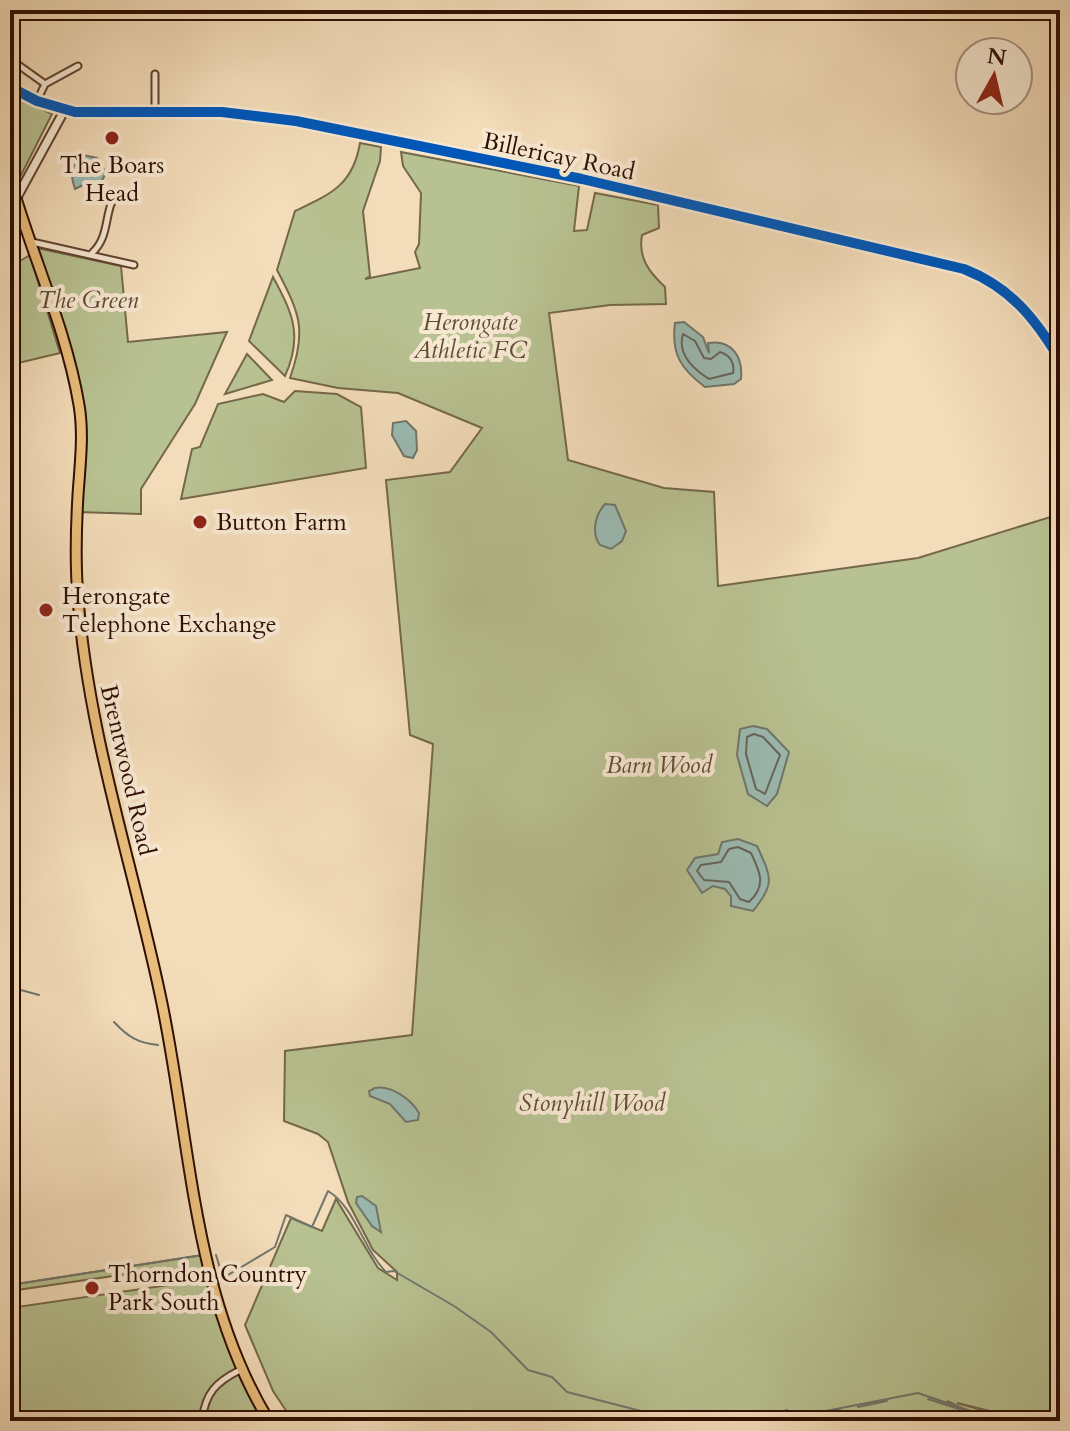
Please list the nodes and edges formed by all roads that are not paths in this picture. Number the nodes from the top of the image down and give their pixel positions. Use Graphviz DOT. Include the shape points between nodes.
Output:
graph roads {
  1 [pos="10,59"];
  2 [pos="78,66"];
  3 [pos="155,74"];
  4 [pos="45,84"];
  5 [pos="10,87"];
  6 [pos="37,101"];
  7 [pos="64,111"];
  8 [pos="155,112"];
  9 [pos="10,178"];
  10 [pos="117,193"];
  11 [pos="16,199"];
  12 [pos="31,242"];
  13 [pos="91,253"];
  14 [pos="134,265"];
  15 [pos="1060,360"];
  16 [pos="240,1370"];
  17 [pos="202,1421"];
  18 [pos="269,1421"];
  1 -- 4 [label="street"];
  2 -- 4 [label="street"];
  3 -- 8 [label="street"];
  4 -- 6 [label="street"];
  5 -- 6 [label="street, Billericay Road"];
  6 -- 7 [label="street, Billericay Road"];
  7 -- 8 [label="street, Billericay Road"];
  7 -- 11 [label="street"];
  8 -- 15 [label="street, Billericay Road" via="222,112 296,121 595,182 964,269 1014,297"];
  9 -- 11 [label="main road, Brentwood Road"];
  10 -- 13 [label="street" via="105,237"];
  11 -- 12 [label="main road, Brentwood Road"];
  12 -- 13 [label="street"];
  12 -- 16 [label="main road, Brentwood Road" via="72,365 80,410 75,557 93,712 160,995 210,1275"];
  13 -- 14 [label="street"];
  16 -- 17 [label="street" via="218,1382 205,1399"];
  16 -- 18 [label="main road, Brentwood Road"];
}
